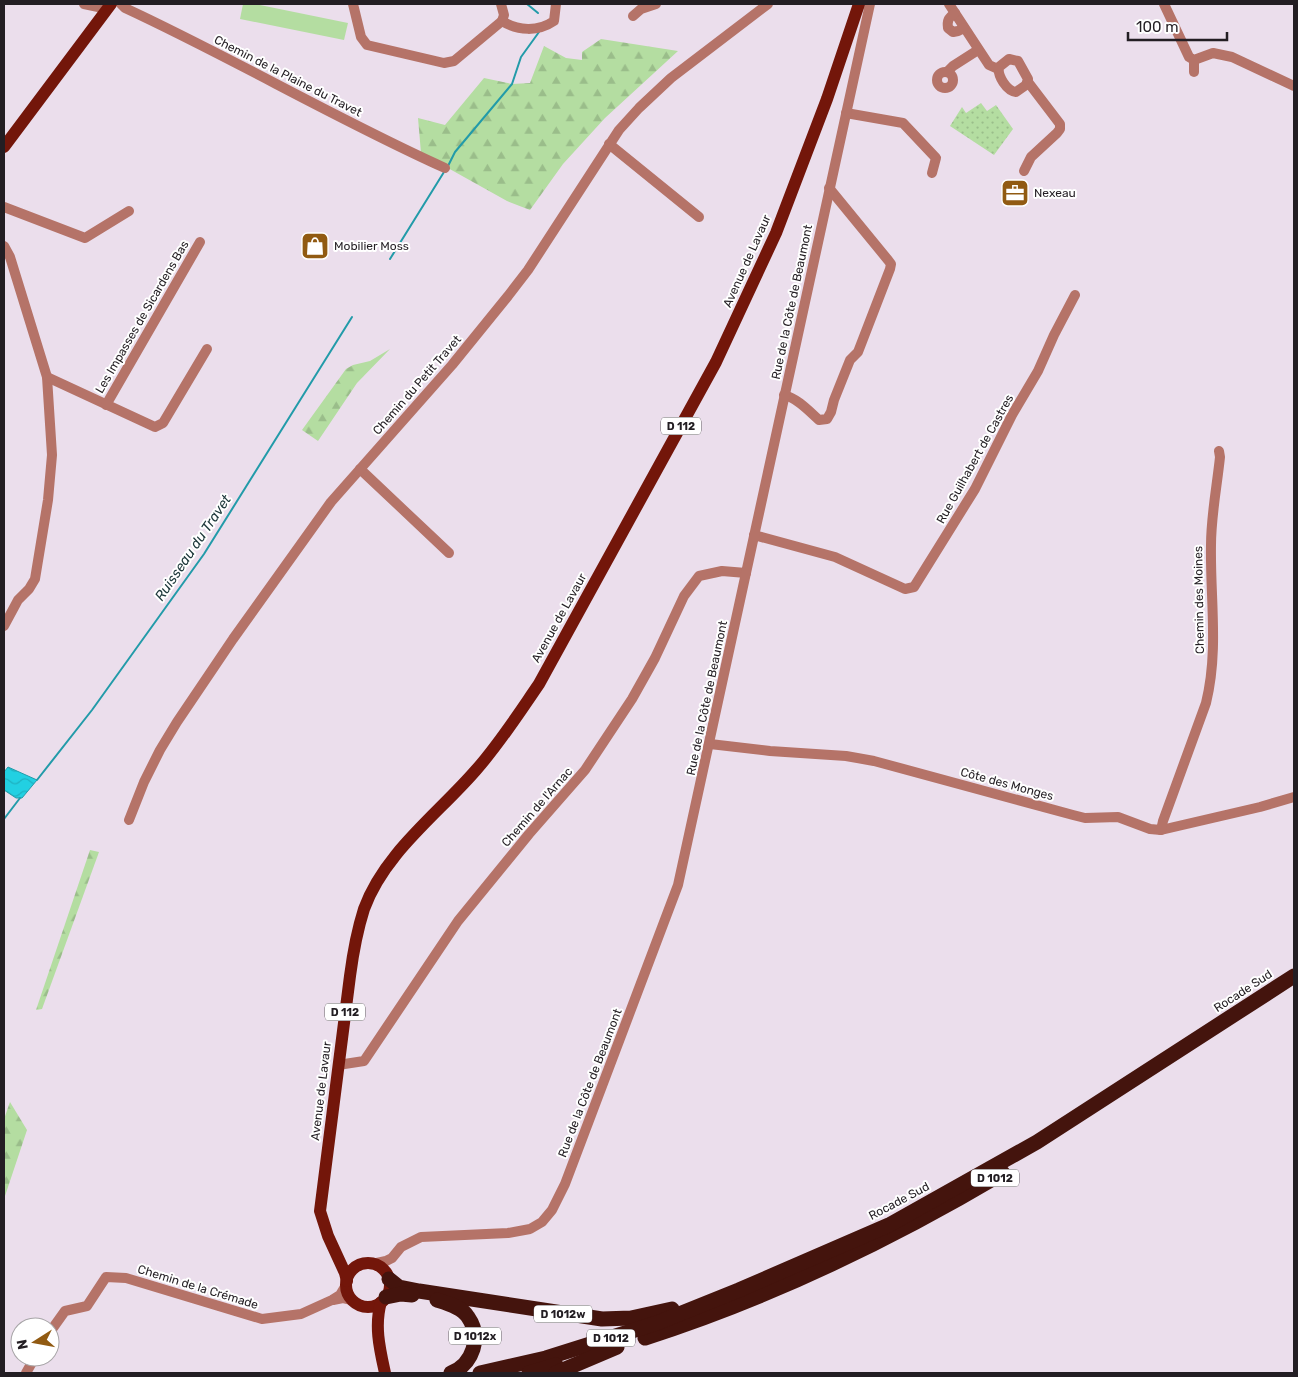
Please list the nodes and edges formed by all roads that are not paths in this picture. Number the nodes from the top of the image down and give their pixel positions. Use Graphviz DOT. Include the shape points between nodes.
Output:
graph roads {
  1 [pos="84,4"];
  2 [pos="121,4"];
  3 [pos="353,4"];
  4 [pos="501,4"];
  5 [pos="556,4"];
  6 [pos="656,4"];
  7 [pos="768,4"];
  8 [pos="859,4"];
  9 [pos="870,4"];
  10 [pos="949,4"];
  11 [pos="1168,5"];
  12 [pos="109,7"];
  13 [pos="633,16"];
  14 [pos="502,22"];
  15 [pos="978,50"];
  16 [pos="1194,60"];
  17 [pos="998,69"];
  18 [pos="947,72"];
  19 [pos="1194,72"];
  20 [pos="1028,82"];
  21 [pos="1294,86"];
  22 [pos="846,113"];
  23 [pos="609,144"];
  24 [pos="4,147"];
  25 [pos="445,168"];
  26 [pos="1024,171"];
  27 [pos="932,173"];
  28 [pos="829,188"];
  29 [pos="4,207"];
  30 [pos="129,211"];
  31 [pos="699,217"];
  32 [pos="200,242"];
  33 [pos="4,246"];
  34 [pos="1075,296"];
  35 [pos="207,349"];
  36 [pos="47,377"];
  37 [pos="784,395"];
  38 [pos="106,405"];
  39 [pos="1219,451"];
  40 [pos="360,469"];
  41 [pos="754,535"];
  42 [pos="449,553"];
  43 [pos="746,573"];
  44 [pos="4,626"];
  45 [pos="710,744"];
  46 [pos="1294,797"];
  47 [pos="129,820"];
  48 [pos="1161,830"];
  49 [pos="1294,976"];
  50 [pos="1294,987"];
  51 [pos="338,1065"];
  52 [pos="328,1236"];
  53 [pos="392,1258"];
  54 [pos="366,1264"];
  55 [pos="388,1277"];
  56 [pos="346,1283"];
  57 [pos="739,1290"];
  58 [pos="384,1299"];
  59 [pos="332,1300"];
  60 [pos="356,1302"];
  61 [pos="60,1319"];
  62 [pos="378,1339"];
  63 [pos="617,1347"];
  64 [pos="385,1373"];
  65 [pos="451,1373"];
  66 [pos="480,1373"];
  67 [pos="529,1373"];
  68 [pos="556,1373"];
  1 -- 12 [label="street"];
  2 -- 25 [label="street, Chemin de la Plaine du Travet"];
  3 -- 14 [label="street" via="361,37 368,45 444,63 454,61"];
  4 -- 14 [label="street"];
  5 -- 14 [label="street" via="554,21 543,27 519,29"];
  6 -- 13 [label="street" via="641,9"];
  7 -- 23 [label="street, Chemin du Petit Travet" via="671,78 628,119"];
  8 -- 51 [label="main road, Avenue de Lavaur / D 112" via="776,233 712,371 539,684 476,770 381,875 365,907 355,942"];
  9 -- 22 [label="street, Rue de la Côte de Beaumont"];
  10 -- 15 [label="street" via="955,13 949,17 948,28 953,32 964,28"];
  11 -- 16 [label="street" via="1189,56"];
  12 -- 24 [label="main road"];
  15 -- 17 [label="street" via="989,65"];
  15 -- 18 [label="street"];
  16 -- 19 [label="street"];
  16 -- 21 [label="street" via="1213,53 1232,57"];
  17 -- 20 [label="street" via="998,74 1012,92 1021,90"];
  17 -- 20 [label="street" via="1010,59 1016,60 1028,75"];
  20 -- 26 [label="street" via="1060,128 1031,157"];
  22 -- 27 [label="street" via="903,123 936,158"];
  22 -- 28 [label="street, Rue de la Côte de Beaumont"];
  23 -- 31 [label="street"];
  23 -- 40 [label="street, Chemin du Petit Travet" via="528,270 492,317"];
  28 -- 37 [label="street, Rue de la Côte de Beaumont"];
  28 -- 37 [label="street" via="888,260 890,269 858,352 850,360 827,419 819,420 803,405"];
  29 -- 30 [label="street" via="85,238"];
  32 -- 38 [label="street, Les Impasses de Sicardens Bas"];
  33 -- 36 [label="street"];
  34 -- 41 [label="street, Rue Guilhabert de Castres" via="975,489 914,587 905,589 835,557"];
  35 -- 38 [label="street, Les Impasses de Sicardens Bas" via="163,424 155,427"];
  36 -- 38 [label="street, Les Impasses de Sicardens Bas"];
  36 -- 44 [label="street" via="52,455 38,566 33,585 18,600"];
  37 -- 41 [label="street, Rue de la Côte de Beaumont"];
  39 -- 48 [label="street, Chemin des Moines" via="1211,544 1214,632 1210,687"];
  40 -- 42 [label="street"];
  40 -- 47 [label="street, Chemin du Petit Travet" via="331,502 232,639 177,722 153,763"];
  41 -- 43 [label="street, Rue de la Côte de Beaumont"];
  43 -- 45 [label="street, Rue de la Côte de Beaumont"];
  43 -- 51 [label="street, Chemin de l'Arnac" via="722,571 699,576 684,596 632,699 586,770 458,921 364,1061"];
  45 -- 48 [label="street, Côte des Monges" via="874,761 1085,818 1118,817"];
  45 -- 53 [label="street, Rue de la Côte de Beaumont" via="678,885 565,1184 552,1210 542,1222 530,1229 421,1237 401,1247"];
  46 -- 48 [label="street, Côte des Monges"];
  49 -- 57 [label="highway, Rocade Sud / D 1012" via="1037,1142 889,1225"];
  50 -- 63 [label="highway, Rocade Sud / D 1012" via="1039,1152 951,1204 857,1252 766,1293"];
  51 -- 52 [label="main road, Avenue de Lavaur / D 112" via="320,1211"];
  52 -- 54 [label="main road, D 112" via="348,1258"];
  52 -- 56 [label="main road, D 112" via="345,1273"];
  53 -- 54 [label="street, Rue de la Côte de Beaumont"];
  53 -- 55 [label="street"];
  54 -- 55 [label="main road" via="378,1266"];
  54 -- 56 [label="main road" via="351,1271"];
  55 -- 57 [label="highway, D 1012w" via="399,1287 418,1291 602,1319 631,1318 670,1310"];
  55 -- 58 [label="main road" via="390,1285"];
  56 -- 59 [label="street" via="340,1295"];
  56 -- 60 [label="main road" via="349,1296"];
  57 -- 66 [label="highway, Rocade Sud / D 1012" via="657,1323 546,1358"];
  58 -- 60 [label="main road" via="371,1306"];
  58 -- 62 [label="main road" via="378,1314"];
  58 -- 65 [label="highway, D 1012x" via="402,1294 416,1296 448,1303 468,1316 475,1337 474,1350 466,1362"];
  59 -- 60 [label="street" via="343,1298"];
  59 -- 61 [label="street, Chemin de la Crémade" via="301,1314 262,1319 126,1278 106,1277 87,1306 65,1312"];
  60 -- 62 [label="main road" via="370,1318"];
  62 -- 64 [label="main road"];
  63 -- 67 [label="highway, Rocade Sud / D 1012"];
  63 -- 68 [label="highway"];
}
